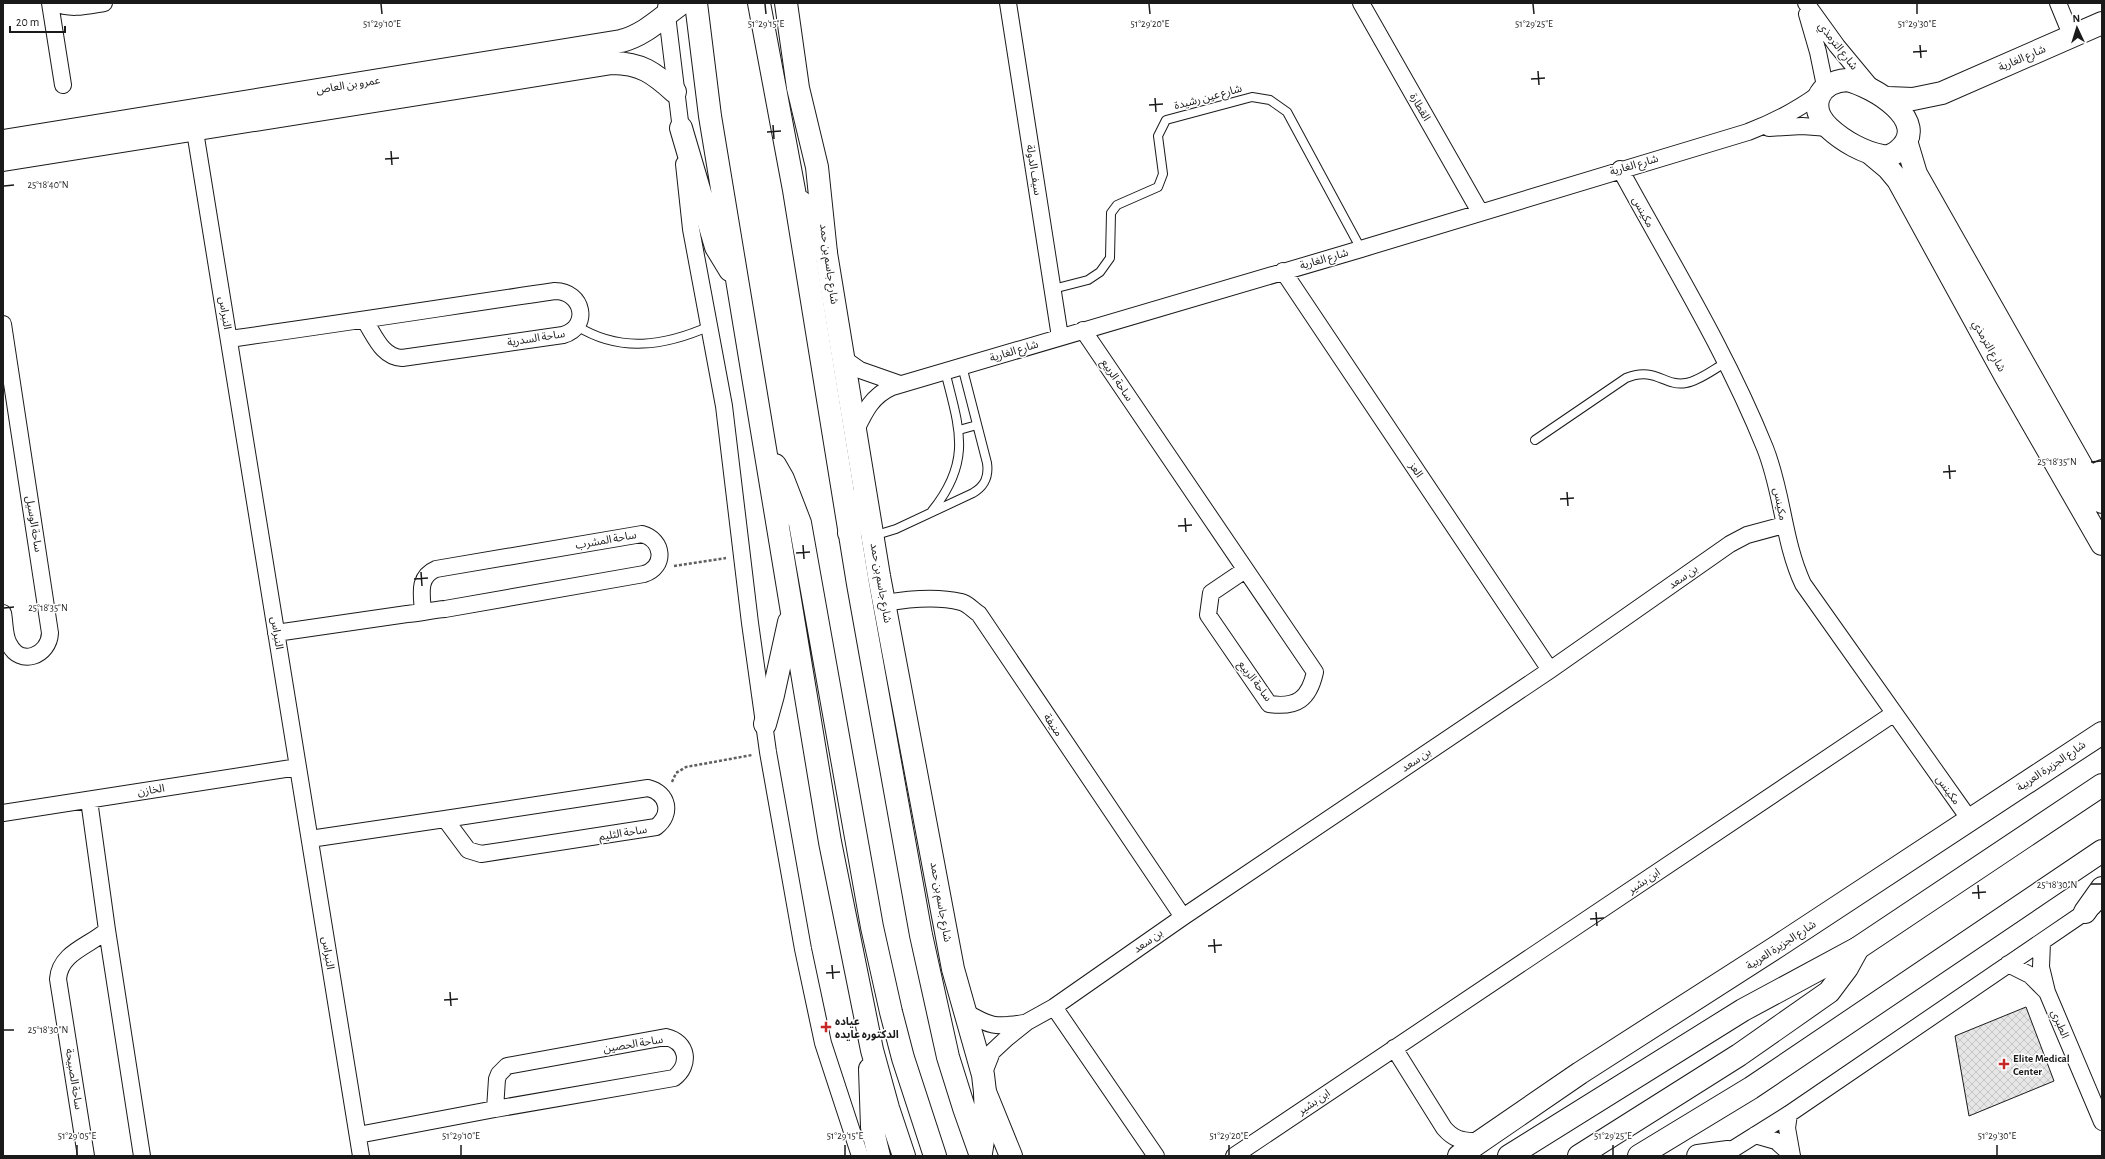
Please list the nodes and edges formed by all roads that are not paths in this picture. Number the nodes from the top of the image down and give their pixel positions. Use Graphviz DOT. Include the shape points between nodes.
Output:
graph roads {
  1 [pos="50,3"];
  2 [pos="55,3"];
  3 [pos="104,3"];
  4 [pos="696,3"];
  5 [pos="759,3"];
  6 [pos="786,3"];
  7 [pos="1008,3"];
  8 [pos="1361,3"];
  9 [pos="1803,3"];
  10 [pos="1806,3"];
  11 [pos="2058,3"];
  12 [pos="672,7"];
  13 [pos="2099,28"];
  14 [pos="2072,37"];
  15 [pos="536,65"];
  16 [pos="63,85"];
  17 [pos="1822,90"];
  18 [pos="675,92"];
  19 [pos="1880,93"];
  20 [pos="1942,93"];
  21 [pos="193,119"];
  22 [pos="681,128"];
  23 [pos="1828,128"];
  24 [pos="1748,132"];
  25 [pos="1907,136"];
  26 [pos="3,141"];
  27 [pos="1870,153"];
  28 [pos="3,160"];
  29 [pos="1620,169"];
  30 [pos="794,190"];
  31 [pos="1480,212"];
  32 [pos="1361,249"];
  33 [pos="826,253"];
  34 [pos="1283,271"];
  35 [pos="737,282"];
  36 [pos="1053,289"];
  37 [pos="366,320"];
  38 [pos="3,324"];
  39 [pos="576,326"];
  40 [pos="710,326"];
  41 [pos="1083,330"];
  42 [pos="1060,337"];
  43 [pos="229,339"];
  44 [pos="843,358"];
  45 [pos="1725,363"];
  46 [pos="962,366"];
  47 [pos="945,371"];
  48 [pos="900,384"];
  49 [pos="977,425"];
  50 [pos="856,430"];
  51 [pos="959,430"];
  52 [pos="1535,440"];
  53 [pos="765,446"];
  54 [pos="2086,477"];
  55 [pos="865,494"];
  56 [pos="2102,502"];
  57 [pos="930,513"];
  58 [pos="1784,525"];
  59 [pos="849,533"];
  60 [pos="873,537"];
  61 [pos="2102,544"];
  62 [pos="1245,570"];
  63 [pos="885,603"];
  64 [pos="792,609"];
  65 [pos="423,612"];
  66 [pos="3,613"];
  67 [pos="276,633"];
  68 [pos="1550,670"];
  69 [pos="1893,714"];
  70 [pos="765,724"];
  71 [pos="2102,732"];
  72 [pos="298,767"];
  73 [pos="2099,783"];
  74 [pos="88,800"];
  75 [pos="3,813"];
  76 [pos="445,819"];
  77 [pos="1970,820"];
  78 [pos="310,839"];
  79 [pos="2102,851"];
  80 [pos="2102,888"];
  81 [pos="2093,906"];
  82 [pos="1183,917"];
  83 [pos="107,930"];
  84 [pos="2042,942"];
  85 [pos="1858,948"];
  86 [pos="2008,964"];
  87 [pos="2047,992"];
  88 [pos="1054,1007"];
  89 [pos="964,1011"];
  90 [pos="1027,1022"];
  91 [pos="1394,1048"];
  92 [pos="872,1050"];
  93 [pos="984,1083"];
  94 [pos="1539,1102"];
  95 [pos="495,1109"];
  96 [pos="1789,1114"];
  97 [pos="2102,1122"];
  98 [pos="358,1135"];
  99 [pos="1755,1135"];
  100 [pos="1481,1142"];
  101 [pos="1514,1153"];
  102 [pos="1725,1154"];
  103 [pos="981,1155"];
  104 [pos="86,1156"];
  105 [pos="142,1156"];
  106 [pos="361,1156"];
  107 [pos="860,1156"];
  108 [pos="878,1156"];
  109 [pos="904,1156"];
  110 [pos="936,1156"];
  111 [pos="1011,1156"];
  112 [pos="1156,1156"];
  113 [pos="1234,1156"];
  114 [pos="1459,1156"];
  115 [pos="1579,1156"];
  116 [pos="1639,1156"];
  117 [pos="1698,1156"];
  118 [pos="1792,1156"];
  1 -- 16 [label="street"];
  2 -- 3 [label="street" via="64,7"];
  4 -- 35 [label="main road" via="710,116"];
  5 -- 30 [label="main road, شارع جاسم بن حمد"];
  6 -- 33 [label="main road, شارع جاسم بن حمد" via="798,88 817,167"];
  7 -- 36 [label="street, سيف الدولة"];
  8 -- 31 [label="street, القطارة"];
  9 -- 17 [label="street, شارع الترمذي" via="1815,41"];
  10 -- 19 [label="street, شارع الترمذي" via="1837,46"];
  11 -- 14 [label="street"];
  12 -- 15 [label="main road, عمرو بن العاص" via="653,26 630,39"];
  12 -- 18 [label="street"];
  13 -- 14 [label="main road, شارع الغارية"];
  14 -- 20 [label="main road, شارع الغارية"];
  15 -- 18 [label="main road, عمرو بن العاص" via="634,64 657,76"];
  15 -- 21 [label="main road, عمرو بن العاص"];
  17 -- 19 [label="main road" via="1836,80 1847,80"];
  17 -- 23 [label="main road" via="1819,111"];
  17 -- 24 [label="street, شارع الغارية" via="1797,110 1773,123"];
  18 -- 22 [label="street"];
  19 -- 20 [label="main road, شارع الغارية" via="1913,99"];
  19 -- 25 [label="main road" via="1898,109"];
  20 -- 25 [label="main road, شارع الغارية" via="1928,102"];
  21 -- 26 [label="main road, عمرو بن العاص"];
  21 -- 28 [label="main road, عمرو بن العاص"];
  21 -- 43 [label="street, النبراس"];
  22 -- 35 [label="main road" via="716,247"];
  22 -- 40 [label="street" via="690,229"];
  23 -- 24 [label="street, شارع الغارية" via="1775,127"];
  23 -- 27 [label="main road" via="1844,140"];
  24 -- 29 [label="street, شارع الغارية"];
  25 -- 27 [label="main road" via="1896,153 1885,156"];
  25 -- 54 [label="main road, شارع الترمذي" via="1916,174"];
  27 -- 54 [label="main road, شارع الترمذي" via="1898,180 2006,377"];
  29 -- 31 [label="street, شارع الغارية"];
  29 -- 45 [label="street, مكينس"];
  30 -- 33 [label="main road"];
  30 -- 59 [label="main road, شارع جاسم بن حمد"];
  31 -- 32 [label="street, شارع الغارية"];
  32 -- 34 [label="street, شارع الغارية"];
  32 -- 36 [label="lane, شارع عين رشيدة" via="1287,112 1270,100 1252,97 1166,120 1158,136 1163,174 1158,187 1117,205 1111,213 1110,258 1100,272 1088,280"];
  33 -- 44 [label="main road, شارع جاسم بن حمد"];
  34 -- 41 [label="street, شارع الغارية"];
  34 -- 68 [label="street, العز"];
  35 -- 53 [label="main road"];
  36 -- 42 [label="street, سيف الدولة"];
  37 -- 39 [label="street, ساحة السدرية" via="383,350 394,358 563,335"];
  37 -- 39 [label="street, ساحة السدرية" via="561,291 572,296 579,305 580,316"];
  37 -- 43 [label="street, ساحة السدرية"];
  38 -- 66 [label="street, ساحة الوسيل" via="50,633 45,649 30,656 15,652 8,644"];
  39 -- 40 [label="lane" via="593,336 619,343 651,344 688,336"];
  40 -- 70 [label="street" via="724,406"];
  41 -- 42 [label="street, شارع الغارية"];
  41 -- 62 [label="street, ساحة الربيع"];
  42 -- 46 [label="street, شارع الغارية"];
  43 -- 67 [label="street, النبراس"];
  44 -- 48 [label="street" via="860,370"];
  44 -- 50 [label="main road, شارع جاسم بن حمد"];
  45 -- 52 [label="lane" via="1686,383 1648,373 1638,373 1626,378"];
  45 -- 58 [label="street, مكينس" via="1772,465 1780,494"];
  46 -- 47 [label="street, شارع الغارية"];
  46 -- 49 [label="lane"];
  47 -- 48 [label="street, شارع الغارية"];
  47 -- 51 [label="lane"];
  48 -- 50 [label="street, شارع الغارية" via="877,395 865,410"];
  49 -- 51 [label="lane"];
  49 -- 57 [label="lane" via="988,472 986,481 973,493"];
  50 -- 55 [label="main road, شارع جاسم بن حمد"];
  51 -- 57 [label="lane" via="961,446 954,476 948,489"];
  53 -- 64 [label="main road"];
  53 -- 110 [label="main road" via="783,479 800,522 872,927 903,1058"];
  54 -- 56 [label="main road, شارع الترمذي"];
  54 -- 61 [label="main road, شارع الترمذي"];
  55 -- 59 [label="main road"];
  55 -- 60 [label="main road, شارع جاسم بن حمد"];
  57 -- 60 [label="lane"];
  58 -- 68 [label="street, بن سعد" via="1747,535 1730,544"];
  58 -- 69 [label="street, مكينس" via="1794,565 1803,584"];
  59 -- 103 [label="main road, شارع جاسم بن حمد" via="921,935 948,1058"];
  60 -- 63 [label="main road, شارع جاسم بن حمد"];
  62 -- 62 [label="street, ساحة الربيع" via="1211,593 1208,615 1269,704 1284,706 1300,700 1311,687 1315,672"];
  63 -- 82 [label="street, منيفة" via="934,599 962,602 979,614"];
  63 -- 89 [label="main road, شارع جاسم بن حمد" via="953,969"];
  64 -- 70 [label="main road"];
  64 -- 92 [label="main road" via="830,842"];
  65 -- 65 [label="street, ساحة المشرب" via="644,574 654,570 660,550 655,541 642,534 436,569 422,582"];
  65 -- 67 [label="street"];
  67 -- 72 [label="street, النبراس"];
  68 -- 82 [label="street, بن سعد"];
  69 -- 77 [label="street, مكينس"];
  69 -- 91 [label="street, ابن بشير"];
  70 -- 107 [label="street" via="803,949 823,1043"];
  71 -- 77 [label="main road, شارع الجزيرة العربية"];
  72 -- 74 [label="street, الخازن"];
  72 -- 78 [label="street, النبراس"];
  73 -- 85 [label="main road"];
  74 -- 75 [label="street, الخازن"];
  74 -- 83 [label="street"];
  76 -- 76 [label="street, ساحة الثليم" via="643,788 653,789 665,800 666,816 656,827 481,854 468,850"];
  76 -- 78 [label="street"];
  77 -- 94 [label="main road, شارع الجزيرة العربية"];
  78 -- 98 [label="street, النبراس"];
  79 -- 116 [label="main road" via="1751,1088"];
  80 -- 81 [label="main road"];
  81 -- 84 [label="street"];
  82 -- 88 [label="street, بن سعد"];
  83 -- 104 [label="street, ساحة الصبيحة" via="68,957 59,970 58,979"];
  83 -- 105 [label="street"];
  84 -- 86 [label="street"];
  84 -- 87 [label="street, الطبري" via="2041,967"];
  85 -- 101 [label="main road" via="1743,1010"];
  85 -- 115 [label="main road" via="1848,968 1829,992 1739,1055"];
  86 -- 87 [label="street, الطبري" via="2030,975"];
  86 -- 96 [label="street"];
  87 -- 97 [label="street, الطبري"];
  88 -- 90 [label="street, بن سعد"];
  88 -- 112 [label="street"];
  89 -- 90 [label="street" via="983,1023 1002,1027"];
  89 -- 93 [label="main road, شارع جاسم بن حمد"];
  90 -- 93 [label="street" via="992,1052"];
  91 -- 100 [label="street" via="1451,1136"];
  91 -- 113 [label="street, ابن بشير"];
  92 -- 108 [label="main road" via="870,1106"];
  92 -- 109 [label="main road"];
  93 -- 103 [label="main road" via="986,1121"];
  93 -- 111 [label="main road, شارع جاسم بن حمد"];
  94 -- 100 [label="main road, شارع الجزيرة العربية"];
  94 -- 101 [label="main road"];
  95 -- 95 [label="street, ساحة الحصين" via="674,1078 685,1064 685,1053 676,1041 666,1037 507,1066 499,1074"];
  95 -- 98 [label="street, ساحة الحصين"];
  96 -- 99 [label="street"];
  96 -- 118 [label="street" via="1787,1128"];
  98 -- 106 [label="street, النبراس"];
  99 -- 102 [label="street"];
  99 -- 118 [label="street" via="1776,1141"];
  100 -- 114 [label="main road, شارع الجزيرة العربية"];
  102 -- 117 [label="main road"];
}
